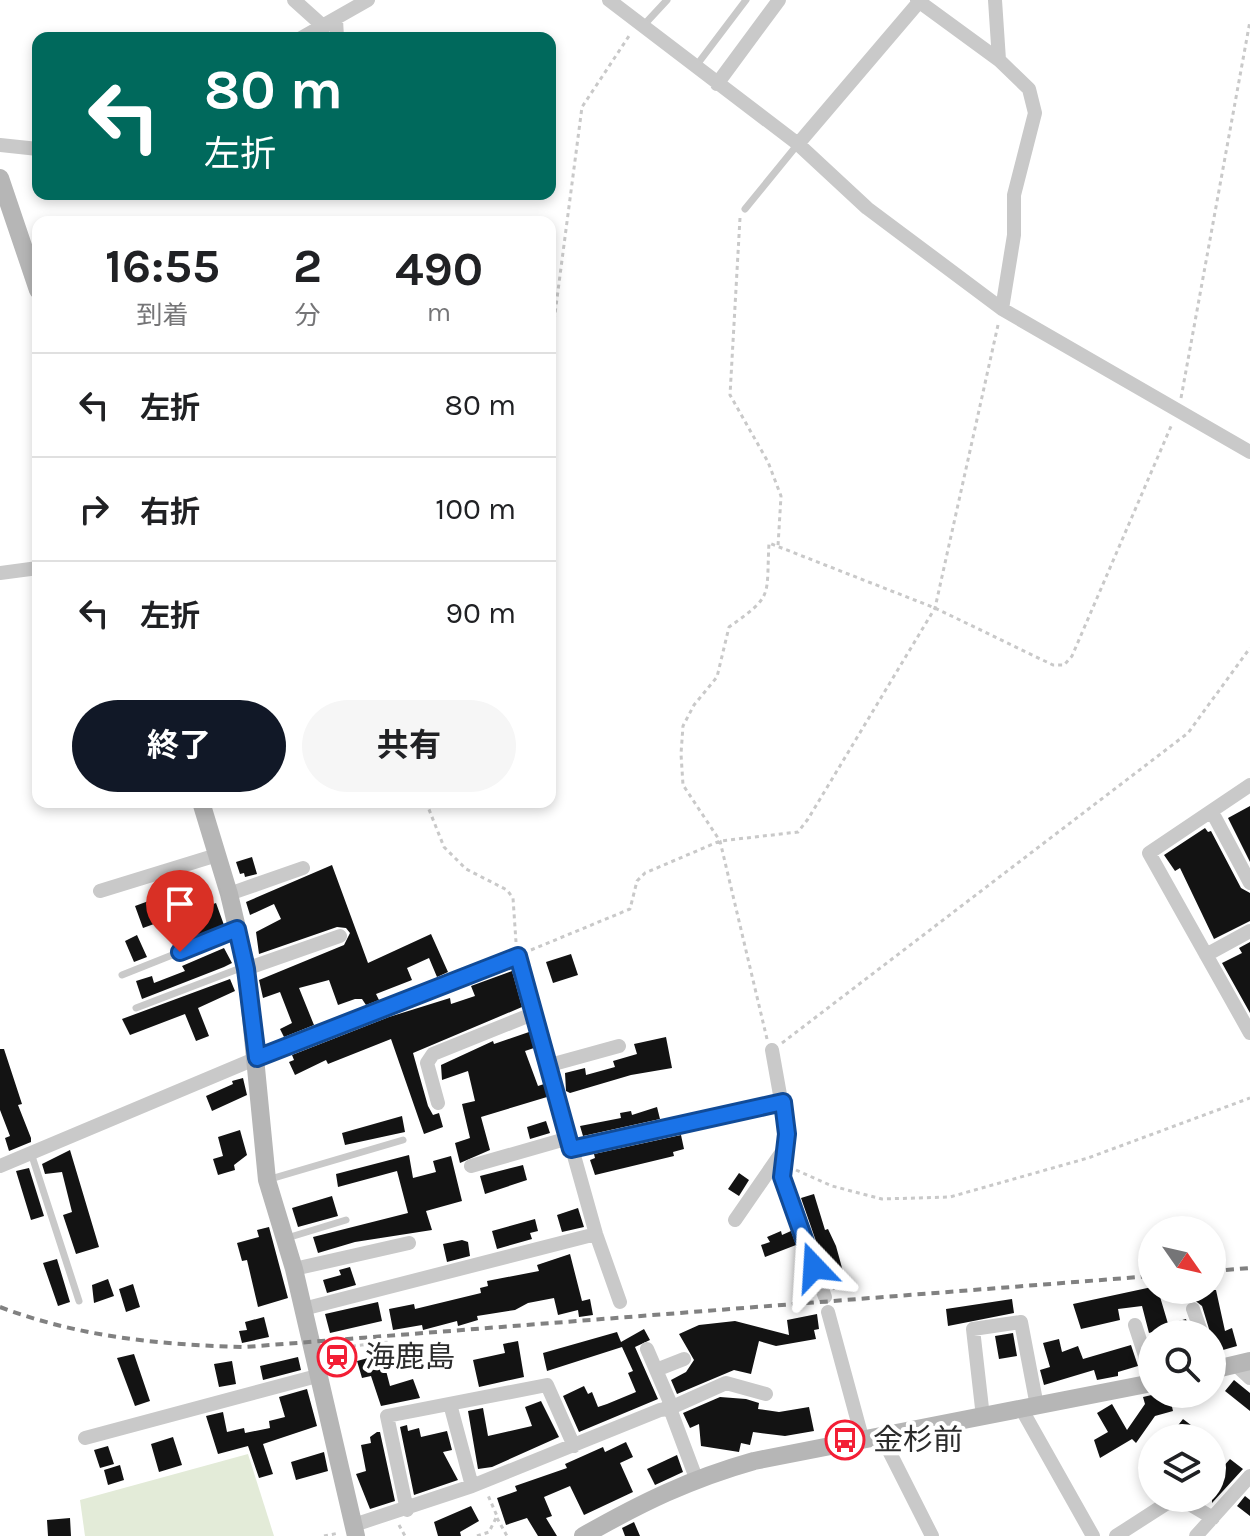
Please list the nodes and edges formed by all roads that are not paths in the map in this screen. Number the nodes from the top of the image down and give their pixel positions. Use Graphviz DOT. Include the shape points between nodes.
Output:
graph roads {
  1 [pos="294,0"];
  2 [pos="368,0"];
  3 [pos="609,0"];
  4 [pos="667,0"];
  5 [pos="746,0"];
  6 [pos="779,0"];
  7 [pos="995,0"];
  8 [pos="918,1"];
  9 [pos="330,23"];
  10 [pos="640,25"];
  11 [pos="313,32"];
  12 [pos="334,32"];
  13 [pos="999,60"];
  14 [pos="696,66"];
  15 [pos="717,84"];
  16 [pos="798,144"];
  17 [pos="0,145"];
  18 [pos="32,148"];
  19 [pos="0,178"];
  20 [pos="745,209"];
  21 [pos="32,269"];
  22 [pos="1002,309"];
  23 [pos="1250,452"];
  24 [pos="32,569"];
  25 [pos="0,573"];
  26 [pos="1250,785"];
  27 [pos="203,808"];
  28 [pos="1212,812"];
  29 [pos="217,855"];
  30 [pos="303,868"];
  31 [pos="1250,883"];
  32 [pos="100,891"];
  33 [pos="229,894"];
  34 [pos="237,929"];
  35 [pos="1250,931"];
  36 [pos="340,936"];
  37 [pos="1206,955"];
  38 [pos="246,967"];
  39 [pos="122,975"];
  40 [pos="136,1008"];
  41 [pos="535,1013"];
  42 [pos="1249,1029"];
  43 [pos="619,1046"];
  44 [pos="772,1050"];
  45 [pos="257,1058"];
  46 [pos="550,1065"];
  47 [pos="783,1102"];
  48 [pos="438,1103"];
  49 [pos="403,1140"];
  50 [pos="570,1144"];
  51 [pos="31,1153"];
  52 [pos="782,1157"];
  53 [pos="1,1162"];
  54 [pos="471,1166"];
  55 [pos="267,1180"];
  56 [pos="346,1220"];
  57 [pos="735,1220"];
  58 [pos="596,1234"];
  59 [pos="285,1239"];
  60 [pos="409,1243"];
  61 [pos="294,1269"];
  62 [pos="79,1301"];
  63 [pos="620,1302"];
  64 [pos="303,1309"];
  65 [pos="1193,1309"];
  66 [pos="1197,1320"];
  67 [pos="1135,1325"];
  68 [pos="1138,1335"];
  69 [pos="647,1349"];
  70 [pos="684,1359"];
  71 [pos="1243,1363"];
  72 [pos="656,1370"];
  73 [pos="322,1374"];
  74 [pos="1250,1378"];
  75 [pos="1138,1383"];
  76 [pos="766,1394"];
  77 [pos="450,1404"];
  78 [pos="1029,1408"];
  79 [pos="668,1409"];
  80 [pos="983,1417"];
  81 [pos="882,1437"];
  82 [pos="85,1438"];
  83 [pos="863,1441"];
  84 [pos="574,1446"];
  85 [pos="1250,1476"];
  86 [pos="696,1478"];
  87 [pos="477,1484"];
  88 [pos="407,1510"];
  89 [pos="1155,1512"];
  90 [pos="1202,1512"];
  91 [pos="1213,1518"];
  92 [pos="355,1531"];
  93 [pos="583,1536"];
  94 [pos="932,1536"];
  95 [pos="1093,1536"];
  96 [pos="1116,1536"];
  97 [pos="1196,1536"];
  1 -- 9 [label="street"];
  2 -- 9 [label="street"];
  3 -- 10 [label="street"];
  4 -- 10 [label="lane"];
  5 -- 14 [label="lane"];
  6 -- 15 [label="street"];
  7 -- 13 [label="street"];
  8 -- 13 [label="street"];
  8 -- 16 [label="street"];
  9 -- 11 [label="street"];
  9 -- 12 [label="street"];
  10 -- 14 [label="street"];
  13 -- 22 [label="street" via="1029,89 1035,113 1014,195 1014,235"];
  14 -- 15 [label="street"];
  15 -- 16 [label="street"];
  16 -- 20 [label="lane"];
  16 -- 22 [label="street" via="867,208"];
  17 -- 18 [label="street"];
  19 -- 21 [label="street"];
  22 -- 23 [label="street"];
  24 -- 25 [label="street"];
  26 -- 28 [label="street"];
  27 -- 29 [label="street"];
  28 -- 31 [label="street"];
  28 -- 37 [label="street" via="1149,853"];
  29 -- 32 [label="street"];
  29 -- 33 [label="street"];
  30 -- 33 [label="street"];
  33 -- 34 [label="street"];
  34 -- 38 [label="street"];
  34 -- 39 [label="lane"];
  35 -- 37 [label="street"];
  36 -- 38 [label="street"];
  37 -- 42 [label="street"];
  38 -- 40 [label="lane"];
  38 -- 45 [label="street"];
  41 -- 45 [label="street" via="518,956"];
  41 -- 46 [label="street"];
  41 -- 48 [label="street" via="433,1054 427,1063"];
  43 -- 46 [label="street"];
  44 -- 47 [label="street"];
  45 -- 51 [label="street"];
  45 -- 55 [label="street"];
  46 -- 50 [label="street"];
  47 -- 50 [label="street"];
  47 -- 52 [label="street" via="787,1134"];
  49 -- 55 [label="lane"];
  50 -- 54 [label="street"];
  50 -- 58 [label="street"];
  51 -- 53 [label="street"];
  51 -- 62 [label="lane"];
  52 -- 57 [label="street"];
  52 -- 83 [label="street" via="782,1177 827,1304"];
  55 -- 59 [label="street"];
  56 -- 59 [label="lane"];
  58 -- 63 [label="street"];
  58 -- 64 [label="street"];
  59 -- 61 [label="street"];
  60 -- 61 [label="street"];
  61 -- 64 [label="street"];
  64 -- 73 [label="street"];
  65 -- 66 [label="street"];
  67 -- 68 [label="street"];
  69 -- 72 [label="street"];
  70 -- 72 [label="street"];
  71 -- 74 [label="street"];
  72 -- 79 [label="street"];
  73 -- 82 [label="street"];
  73 -- 92 [label="street"];
  75 -- 78 [label="street"];
  76 -- 79 [label="street" via="726,1383"];
  77 -- 84 [label="street" via="547,1385"];
  77 -- 87 [label="street"];
  77 -- 88 [label="street" via="387,1416"];
  78 -- 80 [label="street"];
  78 -- 80 [label="street" via="1021,1322 973,1329"];
  78 -- 95 [label="street"];
  79 -- 84 [label="street"];
  79 -- 86 [label="street"];
  80 -- 81 [label="street"];
  81 -- 83 [label="street"];
  81 -- 94 [label="street"];
  83 -- 86 [label="street" via="754,1461"];
  84 -- 87 [label="street"];
  85 -- 91 [label="street"];
  86 -- 93 [label="street"];
  87 -- 88 [label="street"];
  88 -- 92 [label="street"];
  89 -- 96 [label="street"];
  90 -- 91 [label="street"];
  91 -- 97 [label="street"];
}
